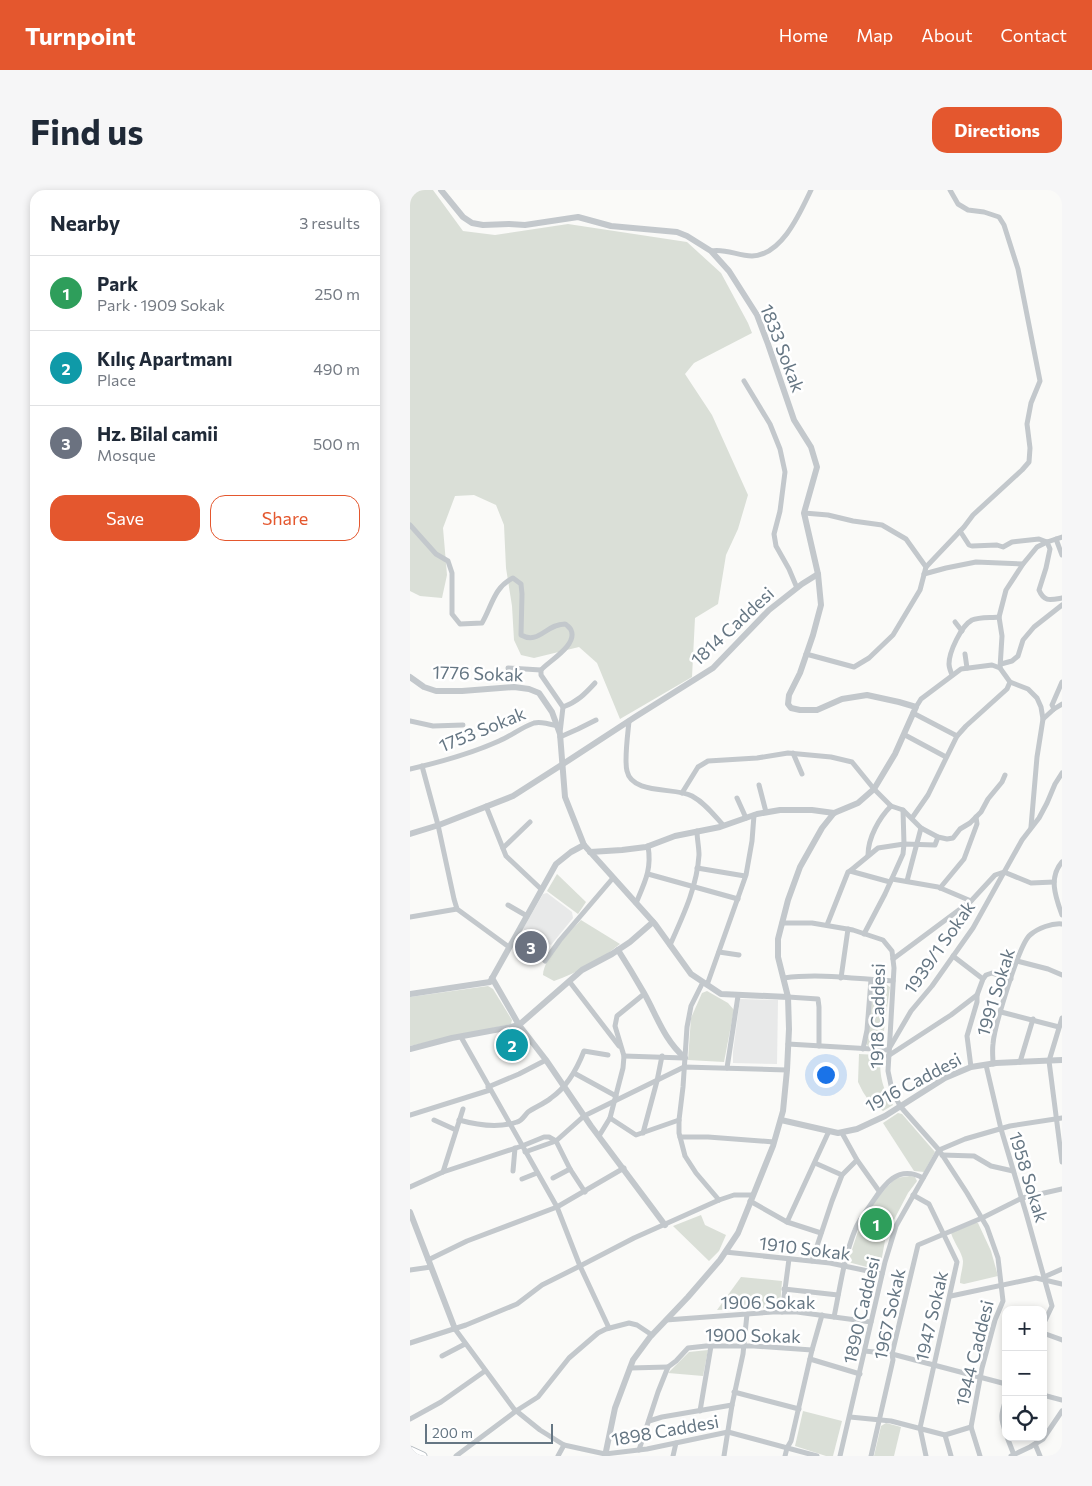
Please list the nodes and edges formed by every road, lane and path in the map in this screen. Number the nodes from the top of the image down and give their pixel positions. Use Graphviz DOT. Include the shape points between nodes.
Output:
graph roads {
  1 [pos="441,190"];
  2 [pos="811,190"];
  3 [pos="950,190"];
  4 [pos="711,251"];
  5 [pos="744,381"];
  6 [pos="804,513"];
  7 [pos="410,525"];
  8 [pos="960,531"];
  9 [pos="1059,538"];
  10 [pos="1047,542"];
  11 [pos="1062,555"];
  12 [pos="1023,564"];
  13 [pos="926,567"];
  14 [pos="818,574"];
  15 [pos="924,574"];
  16 [pos="797,588"];
  17 [pos="1062,598"];
  18 [pos="1062,605"];
  19 [pos="999,617"];
  20 [pos="954,622"];
  21 [pos="962,631"];
  22 [pos="806,654"];
  23 [pos="965,654"];
  24 [pos="1000,666"];
  25 [pos="508,668"];
  26 [pos="967,668"];
  27 [pos="541,670"];
  28 [pos="952,675"];
  29 [pos="410,677"];
  30 [pos="1010,682"];
  31 [pos="1062,682"];
  32 [pos="595,684"];
  33 [pos="1062,704"];
  34 [pos="563,707"];
  35 [pos="1054,709"];
  36 [pos="914,710"];
  37 [pos="596,720"];
  38 [pos="1044,720"];
  39 [pos="410,721"];
  40 [pos="581,721"];
  41 [pos="629,721"];
  42 [pos="463,725"];
  43 [pos="557,726"];
  44 [pos="578,730"];
  45 [pos="560,735"];
  46 [pos="904,735"];
  47 [pos="957,736"];
  48 [pos="793,753"];
  49 [pos="946,757"];
  50 [pos="563,764"];
  51 [pos="422,766"];
  52 [pos="410,769"];
  53 [pos="1062,773"];
  54 [pos="802,774"];
  55 [pos="1005,775"];
  56 [pos="759,785"];
  57 [pos="874,789"];
  58 [pos="682,792"];
  59 [pos="737,798"];
  60 [pos="486,806"];
  61 [pos="891,806"];
  62 [pos="903,810"];
  63 [pos="766,812"];
  64 [pos="834,813"];
  65 [pos="754,815"];
  66 [pos="976,817"];
  67 [pos="746,818"];
  68 [pos="912,818"];
  69 [pos="530,822"];
  70 [pos="438,825"];
  71 [pos="723,826"];
  72 [pos="921,828"];
  73 [pos="1031,828"];
  74 [pos="696,831"];
  75 [pos="410,834"];
  76 [pos="938,836"];
  77 [pos="904,844"];
  78 [pos="916,844"];
  79 [pos="584,845"];
  80 [pos="648,846"];
  81 [pos="503,848"];
  82 [pos="590,852"];
  83 [pos="868,854"];
  84 [pos="1062,862"];
  85 [pos="697,868"];
  86 [pos="850,871"];
  87 [pos="1004,872"];
  88 [pos="648,874"];
  89 [pos="745,876"];
  90 [pos="614,878"];
  91 [pos="891,881"];
  92 [pos="907,882"];
  93 [pos="1054,882"];
  94 [pos="693,887"];
  95 [pos="940,888"];
  96 [pos="542,889"];
  97 [pos="738,899"];
  98 [pos="971,901"];
  99 [pos="636,903"];
  100 [pos="508,905"];
  101 [pos="457,909"];
  102 [pos="1062,915"];
  103 [pos="527,916"];
  104 [pos="410,917"];
  105 [pos="653,922"];
  106 [pos="782,923"];
  107 [pos="1062,924"];
  108 [pos="827,926"];
  109 [pos="848,929"];
  110 [pos="864,934"];
  111 [pos="670,945"];
  112 [pos="509,947"];
  113 [pos="618,950"];
  114 [pos="719,952"];
  115 [pos="739,955"];
  116 [pos="953,956"];
  117 [pos="893,959"];
  118 [pos="545,961"];
  119 [pos="1017,961"];
  120 [pos="1062,975"];
  121 [pos="492,978"];
  122 [pos="784,978"];
  123 [pos="841,978"];
  124 [pos="983,979"];
  125 [pos="1011,979"];
  126 [pos="871,980"];
  127 [pos="569,981"];
  128 [pos="893,981"];
  129 [pos="705,984"];
  130 [pos="410,994"];
  131 [pos="644,994"];
  132 [pos="977,995"];
  133 [pos="738,996"];
  134 [pos="788,997"];
  135 [pos="1001,1012"];
  136 [pos="1062,1018"];
  137 [pos="1033,1019"];
  138 [pos="519,1024"];
  139 [pos="1059,1027"];
  140 [pos="461,1037"];
  141 [pos="788,1044"];
  142 [pos="819,1046"];
  143 [pos="410,1049"];
  144 [pos="622,1049"];
  145 [pos="863,1049"];
  146 [pos="889,1050"];
  147 [pos="608,1055"];
  148 [pos="624,1056"];
  149 [pos="662,1056"];
  150 [pos="888,1056"];
  151 [pos="685,1058"];
  152 [pos="546,1060"];
  153 [pos="1049,1060"];
  154 [pos="1062,1060"];
  155 [pos="1020,1062"];
  156 [pos="990,1064"];
  157 [pos="684,1067"];
  158 [pos="970,1067"];
  159 [pos="727,1068"];
  160 [pos="787,1070"];
  161 [pos="574,1073"];
  162 [pos="657,1080"];
  163 [pos="564,1086"];
  164 [pos="489,1089"];
  165 [pos="615,1099"];
  166 [pos="900,1106"];
  167 [pos="463,1109"];
  168 [pos="410,1115"];
  169 [pos="584,1116"];
  170 [pos="610,1118"];
  171 [pos="1056,1118"];
  172 [pos="1062,1118"];
  173 [pos="434,1120"];
  174 [pos="459,1120"];
  175 [pos="679,1120"];
  176 [pos="781,1120"];
  177 [pos="509,1124"];
  178 [pos="1001,1129"];
  179 [pos="456,1130"];
  180 [pos="829,1131"];
  181 [pos="643,1133"];
  182 [pos="842,1133"];
  183 [pos="599,1136"];
  184 [pos="680,1137"];
  185 [pos="556,1141"];
  186 [pos="774,1142"];
  187 [pos="522,1146"];
  188 [pos="515,1148"];
  189 [pos="939,1150"];
  190 [pos="525,1152"];
  191 [pos="942,1155"];
  192 [pos="857,1160"];
  193 [pos="1062,1162"];
  194 [pos="815,1163"];
  195 [pos="624,1168"];
  196 [pos="570,1169"];
  197 [pos="513,1171"];
  198 [pos="1013,1171"];
  199 [pos="443,1172"];
  200 [pos="537,1173"];
  201 [pos="842,1175"];
  202 [pos="553,1178"];
  203 [pos="923,1178"];
  204 [pos="522,1179"];
  205 [pos="410,1187"];
  206 [pos="1062,1189"];
  207 [pos="880,1191"];
  208 [pos="585,1192"];
  209 [pos="913,1195"];
  210 [pos="751,1198"];
  211 [pos="1022,1198"];
  212 [pos="719,1200"];
  213 [pos="557,1207"];
  214 [pos="410,1212"];
  215 [pos="982,1218"];
  216 [pos="787,1222"];
  217 [pos="665,1225"];
  218 [pos="822,1233"];
  219 [pos="944,1234"];
  220 [pos="725,1252"];
  221 [pos="789,1259"];
  222 [pos="812,1261"];
  223 [pos="429,1263"];
  224 [pos="580,1266"];
  225 [pos="844,1266"];
  226 [pos="1062,1269"];
  227 [pos="410,1270"];
  228 [pos="882,1274"];
  229 [pos="1044,1278"];
  230 [pos="1002,1284"];
  231 [pos="1062,1284"];
  232 [pos="784,1290"];
  233 [pos="838,1295"];
  234 [pos="950,1296"];
  235 [pos="782,1312"];
  236 [pos="747,1314"];
  237 [pos="822,1315"];
  238 [pos="834,1317"];
  239 [pos="1047,1317"];
  240 [pos="666,1320"];
  241 [pos="871,1322"];
  242 [pos="609,1328"];
  243 [pos="455,1329"];
  244 [pos="1047,1334"];
  245 [pos="652,1335"];
  246 [pos="1062,1340"];
  247 [pos="410,1343"];
  248 [pos="465,1344"];
  249 [pos="711,1346"];
  250 [pos="744,1346"];
  251 [pos="812,1350"];
  252 [pos="865,1351"];
  253 [pos="892,1354"];
  254 [pos="442,1356"];
  255 [pos="810,1360"];
  256 [pos="935,1365"];
  257 [pos="668,1367"];
  258 [pos="630,1368"];
  259 [pos="485,1371"];
  260 [pos="860,1374"];
  261 [pos="980,1377"];
  262 [pos="1002,1383"];
  263 [pos="734,1392"];
  264 [pos="1047,1396"];
  265 [pos="1062,1400"];
  266 [pos="732,1405"];
  267 [pos="799,1409"];
  268 [pos="516,1411"];
  269 [pos="700,1411"];
  270 [pos="1062,1411"];
  271 [pos="850,1417"];
  272 [pos="410,1419"];
  273 [pos="878,1420"];
  274 [pos="649,1421"];
  275 [pos="971,1427"];
  276 [pos="920,1428"];
  277 [pos="728,1432"];
  278 [pos="945,1435"];
  279 [pos="1008,1441"];
  280 [pos="676,1443"];
  281 [pos="1034,1444"];
  282 [pos="564,1445"];
  283 [pos="787,1448"];
  284 [pos="410,1450"];
  285 [pos="640,1450"];
  286 [pos="605,1455"];
  287 [pos="1012,1455"];
  288 [pos="423,1456"];
  289 [pos="456,1456"];
  290 [pos="558,1456"];
  291 [pos="673,1456"];
  292 [pos="724,1456"];
  293 [pos="785,1456"];
  294 [pos="817,1456"];
  295 [pos="840,1456"];
  296 [pos="871,1456"];
  297 [pos="926,1456"];
  298 [pos="951,1456"];
  299 [pos="980,1456"];
  300 [pos="1040,1456"];
  1 -- 4 [label="street, 1833 Sokak" via="472,223 525,225 578,217 611,226 677,232"];
  2 -- 4 [label="street" via="800,213 770,251 754,256 720,249"];
  3 -- 8 [label="street" via="958,204 999,218 1004,226 1018,269 1040,380 1027,424 1028,462"];
  4 -- 6 [label="street, 1833 Sokak" via="729,271 756,315 794,420 811,447 817,467"];
  5 -- 16 [label="street" via="770,424 780,449 785,472 774,534 776,546"];
  6 -- 13 [label="street" via="882,524 906,539"];
  6 -- 14 [label="street"];
  7 -- 27 [label="street" via="436,554 448,561 452,573 452,614 460,624 482,623 498,589 513,578 521,584 521,635 534,638 559,624 565,624 571,630 570,643"];
  8 -- 10 [label="street" via="972,546 1003,547 1012,542 1030,540"];
  8 -- 13 [label="street"];
  9 -- 10 [label="street"];
  9 -- 11 [label="street"];
  10 -- 12 [label="street" via="1037,547"];
  10 -- 17 [label="street" via="1050,549 1039,590 1047,600"];
  12 -- 15 [label="street" via="976,562"];
  12 -- 19 [label="street" via="1006,590"];
  13 -- 15 [label="street"];
  14 -- 16 [label="street, 1814 Caddesi"];
  14 -- 22 [label="street" via="821,606"];
  15 -- 22 [label="street" via="920,590 892,636 870,658 854,667"];
  16 -- 41 [label="street, 1814 Caddesi" via="769,610 713,668"];
  18 -- 24 [label="street" via="1034,627 1023,640 1018,656"];
  19 -- 21 [label="street" via="970,621"];
  19 -- 24 [label="street" via="1002,636"];
  20 -- 21 [label="street"];
  21 -- 28 [label="street" via="951,652 949,666"];
  22 -- 36 [label="street" via="789,695 788,704 792,708 817,710 842,699 867,695 899,702"];
  23 -- 26 [label="street"];
  24 -- 26 [label="street"];
  24 -- 30 [label="street"];
  25 -- 27 [label="street"];
  26 -- 28 [label="street"];
  27 -- 34 [label="street" via="541,675"];
  28 -- 36 [label="street" via="921,699"];
  29 -- 43 [label="street, 1776 Sokak" via="424,688 436,691 529,689 546,702"];
  30 -- 38 [label="street" via="1028,689 1037,698"];
  30 -- 47 [label="street" via="1007,689"];
  31 -- 35 [label="street" via="1052,705"];
  32 -- 34 [label="street" via="586,694"];
  33 -- 35 [label="street"];
  34 -- 45 [label="street"];
  35 -- 38 [label="street"];
  36 -- 46 [label="street"];
  36 -- 47 [label="street"];
  37 -- 44 [label="street"];
  38 -- 73 [label="street"];
  39 -- 42 [label="street" via="433,726"];
  40 -- 44 [label="street"];
  41 -- 50 [label="street, 1814 Caddesi"];
  41 -- 58 [label="street" via="626,773 633,782 647,788"];
  43 -- 45 [label="street"];
  43 -- 51 [label="street, 1753 Sokak" via="536,723 472,752"];
  44 -- 45 [label="street"];
  45 -- 50 [label="street"];
  46 -- 49 [label="street"];
  46 -- 57 [label="street"];
  47 -- 49 [label="street"];
  48 -- 54 [label="street"];
  48 -- 57 [label="street" via="852,762"];
  48 -- 58 [label="street" via="708,761 698,767"];
  49 -- 68 [label="street" via="928,796"];
  50 -- 60 [label="street, 1814 Caddesi" via="513,796"];
  50 -- 79 [label="street" via="565,797"];
  51 -- 52 [label="street, 1753 Sokak"];
  51 -- 70 [label="street"];
  53 -- 73 [label="street, 1939/1 Sokak"];
  55 -- 66 [label="street"];
  56 -- 63 [label="street"];
  57 -- 61 [label="street"];
  57 -- 64 [label="street" via="858,803"];
  58 -- 71 [label="street" via="707,807"];
  59 -- 67 [label="street"];
  60 -- 70 [label="street, 1814 Caddesi"];
  60 -- 81 [label="street"];
  61 -- 62 [label="street"];
  61 -- 83 [label="street" via="870,840"];
  62 -- 68 [label="street"];
  62 -- 77 [label="street"];
  63 -- 64 [label="street" via="812,810"];
  63 -- 65 [label="street"];
  64 -- 106 [label="street" via="800,867"];
  65 -- 67 [label="street"];
  65 -- 89 [label="street"];
  66 -- 76 [label="street" via="953,838"];
  66 -- 95 [label="street" via="964,859"];
  67 -- 71 [label="street"];
  68 -- 72 [label="street"];
  69 -- 81 [label="street"];
  70 -- 75 [label="street, 1814 Caddesi"];
  70 -- 101 [label="street"];
  71 -- 74 [label="street"];
  72 -- 76 [label="street"];
  72 -- 78 [label="street"];
  73 -- 87 [label="street, 1939/1 Sokak"];
  74 -- 80 [label="street"];
  74 -- 85 [label="street"];
  76 -- 78 [label="street" via="934,845"];
  77 -- 78 [label="street"];
  77 -- 83 [label="street" via="878,848"];
  77 -- 91 [label="street" via="904,854"];
  78 -- 92 [label="street"];
  79 -- 82 [label="street"];
  79 -- 96 [label="street" via="556,864"];
  80 -- 82 [label="street"];
  80 -- 88 [label="street"];
  81 -- 96 [label="street" via="506,856"];
  82 -- 90 [label="street"];
  83 -- 86 [label="street"];
  84 -- 93 [label="street"];
  85 -- 89 [label="street"];
  85 -- 94 [label="street"];
  86 -- 91 [label="street"];
  86 -- 108 [label="street"];
  87 -- 93 [label="street" via="1031,883"];
  87 -- 98 [label="street" via="996,875"];
  87 -- 116 [label="street, 1939/1 Sokak" via="973,928"];
  88 -- 94 [label="street"];
  88 -- 99 [label="street"];
  89 -- 97 [label="street"];
  90 -- 99 [label="street"];
  90 -- 118 [label="street"];
  91 -- 92 [label="street"];
  91 -- 110 [label="street"];
  92 -- 95 [label="street"];
  93 -- 102 [label="street" via="1055,897"];
  94 -- 97 [label="street"];
  94 -- 111 [label="street"];
  95 -- 98 [label="street"];
  96 -- 103 [label="street"];
  97 -- 114 [label="street"];
  98 -- 117 [label="street"];
  99 -- 105 [label="street"];
  100 -- 103 [label="street"];
  101 -- 104 [label="street"];
  101 -- 112 [label="street"];
  103 -- 112 [label="street"];
  105 -- 111 [label="street"];
  105 -- 113 [label="street"];
  106 -- 108 [label="street, 1918 Caddesi"];
  106 -- 122 [label="street" via="778,957"];
  107 -- 119 [label="street, 1991 Sokak" via="1042,928 1029,935"];
  108 -- 109 [label="street, 1918 Caddesi"];
  109 -- 110 [label="street, 1918 Caddesi"];
  109 -- 123 [label="street"];
  110 -- 117 [label="street, 1918 Caddesi" via="883,940 892,951"];
  111 -- 129 [label="street" via="691,974"];
  112 -- 121 [label="street"];
  113 -- 127 [label="street"];
  113 -- 131 [label="street"];
  114 -- 115 [label="street"];
  114 -- 129 [label="street"];
  116 -- 124 [label="street"];
  116 -- 146 [label="street, 1939/1 Sokak" via="911,1011"];
  117 -- 128 [label="street, 1918 Caddesi"];
  119 -- 120 [label="street"];
  119 -- 125 [label="street, 1991 Sokak"];
  121 -- 130 [label="street" via="490,982"];
  121 -- 138 [label="street"];
  122 -- 123 [label="street"];
  122 -- 134 [label="street"];
  123 -- 126 [label="street"];
  124 -- 125 [label="street" via="992,973"];
  124 -- 132 [label="street"];
  125 -- 135 [label="street, 1991 Sokak"];
  126 -- 128 [label="street"];
  126 -- 145 [label="street"];
  127 -- 138 [label="street"];
  127 -- 144 [label="street"];
  128 -- 146 [label="street, 1918 Caddesi"];
  129 -- 133 [label="street" via="722,994"];
  129 -- 151 [label="street" via="691,1006"];
  131 -- 144 [label="street" via="617,1016 615,1030"];
  131 -- 151 [label="street" via="669,1042"];
  132 -- 150 [label="street"];
  132 -- 158 [label="street" via="967,1036"];
  133 -- 134 [label="street"];
  133 -- 159 [label="street"];
  134 -- 141 [label="street"];
  134 -- 142 [label="street" via="818,999"];
  135 -- 137 [label="street"];
  135 -- 156 [label="street, 1991 Sokak"];
  136 -- 139 [label="street"];
  137 -- 139 [label="street"];
  137 -- 155 [label="street"];
  138 -- 140 [label="street"];
  138 -- 152 [label="street"];
  139 -- 153 [label="street"];
  140 -- 143 [label="street"];
  140 -- 164 [label="street"];
  141 -- 142 [label="street"];
  141 -- 160 [label="street"];
  142 -- 145 [label="street"];
  144 -- 148 [label="street"];
  145 -- 146 [label="street"];
  146 -- 150 [label="street, 1918 Caddesi"];
  147 -- 161 [label="street" via="584,1052"];
  148 -- 149 [label="street"];
  148 -- 165 [label="street"];
  149 -- 151 [label="street"];
  149 -- 162 [label="street"];
  150 -- 166 [label="street, 1918 Caddesi" via="892,1090"];
  151 -- 157 [label="street"];
  152 -- 163 [label="street"];
  152 -- 164 [label="street"];
  153 -- 154 [label="street, 1916 Caddesi"];
  153 -- 155 [label="street, 1916 Caddesi"];
  153 -- 171 [label="street"];
  155 -- 156 [label="street, 1916 Caddesi"];
  156 -- 158 [label="street, 1916 Caddesi"];
  156 -- 178 [label="street, 1958 Sokak"];
  157 -- 159 [label="street"];
  157 -- 162 [label="street"];
  157 -- 175 [label="street"];
  158 -- 166 [label="street, 1916 Caddesi" via="945,1078"];
  159 -- 160 [label="street"];
  160 -- 176 [label="street"];
  161 -- 163 [label="street"];
  161 -- 165 [label="street"];
  162 -- 165 [label="street"];
  162 -- 181 [label="street"];
  163 -- 169 [label="street"];
  163 -- 177 [label="street" via="519,1122"];
  164 -- 168 [label="street"];
  164 -- 177 [label="street"];
  165 -- 169 [label="street"];
  165 -- 170 [label="street"];
  166 -- 182 [label="street, 1916 Caddesi" via="885,1116"];
  166 -- 189 [label="street, 1944 Caddesi"];
  167 -- 174 [label="street"];
  169 -- 183 [label="street"];
  169 -- 185 [label="street"];
  170 -- 181 [label="street" via="636,1136"];
  170 -- 183 [label="street"];
  171 -- 172 [label="street"];
  171 -- 178 [label="street"];
  171 -- 193 [label="street"];
  173 -- 179 [label="street"];
  174 -- 177 [label="street"];
  174 -- 179 [label="street"];
  175 -- 181 [label="street"];
  175 -- 184 [label="street"];
  176 -- 180 [label="street, 1916 Caddesi"];
  176 -- 186 [label="street"];
  177 -- 187 [label="street"];
  178 -- 189 [label="street"];
  178 -- 198 [label="street, 1958 Sokak"];
  179 -- 199 [label="street"];
  180 -- 182 [label="street, 1916 Caddesi"];
  180 -- 194 [label="street"];
  182 -- 192 [label="street"];
  183 -- 195 [label="street"];
  184 -- 186 [label="street"];
  184 -- 212 [label="street" via="685,1156"];
  185 -- 187 [label="street" via="544,1136"];
  185 -- 190 [label="street"];
  185 -- 196 [label="street"];
  186 -- 210 [label="street"];
  187 -- 188 [label="street"];
  187 -- 190 [label="street"];
  188 -- 197 [label="street"];
  188 -- 199 [label="street"];
  189 -- 191 [label="street, 1944 Caddesi"];
  189 -- 203 [label="street, 1890 Caddesi"];
  190 -- 200 [label="street"];
  191 -- 198 [label="street" via="974,1156 991,1166"];
  191 -- 215 [label="street, 1944 Caddesi"];
  192 -- 201 [label="street"];
  192 -- 207 [label="street"];
  194 -- 201 [label="street"];
  194 -- 216 [label="street"];
  195 -- 208 [label="street"];
  195 -- 217 [label="street"];
  196 -- 202 [label="street"];
  196 -- 208 [label="street"];
  198 -- 211 [label="street, 1958 Sokak"];
  199 -- 205 [label="street"];
  200 -- 204 [label="street"];
  200 -- 213 [label="street"];
  201 -- 218 [label="street"];
  203 -- 207 [label="street" via="916,1174 897,1176"];
  203 -- 209 [label="street, 1890 Caddesi"];
  206 -- 211 [label="street, 1967 Sokak"];
  207 -- 225 [label="street" via="857,1225"];
  208 -- 213 [label="street"];
  209 -- 219 [label="street, 1947 Sokak" via="929,1204"];
  209 -- 228 [label="street, 1890 Caddesi" via="896,1226"];
  210 -- 212 [label="street" via="734,1194"];
  210 -- 216 [label="street"];
  210 -- 220 [label="street" via="738,1233"];
  211 -- 215 [label="street, 1967 Sokak"];
  211 -- 229 [label="street, 1958 Sokak"];
  212 -- 217 [label="street"];
  213 -- 223 [label="street" via="467,1241"];
  213 -- 224 [label="street"];
  214 -- 223 [label="street"];
  215 -- 219 [label="street, 1967 Sokak"];
  215 -- 230 [label="street, 1944 Caddesi" via="998,1258"];
  216 -- 218 [label="street"];
  217 -- 224 [label="street"];
  218 -- 222 [label="street"];
  219 -- 234 [label="street, 1947 Sokak" via="957,1262"];
  219 -- 253 [label="street, 1967 Sokak" via="918,1245"];
  220 -- 221 [label="street, 1910 Sokak"];
  220 -- 240 [label="street"];
  221 -- 222 [label="street, 1910 Sokak"];
  221 -- 232 [label="street"];
  222 -- 225 [label="street, 1910 Sokak"];
  223 -- 227 [label="street"];
  223 -- 243 [label="street"];
  224 -- 242 [label="street"];
  224 -- 243 [label="street" via="542,1285 517,1304"];
  225 -- 228 [label="street, 1910 Sokak"];
  225 -- 233 [label="street"];
  226 -- 229 [label="street"];
  228 -- 241 [label="street, 1890 Caddesi"];
  229 -- 230 [label="street"];
  229 -- 231 [label="street"];
  229 -- 239 [label="street, 1958 Sokak" via="1052,1306"];
  230 -- 234 [label="street"];
  230 -- 261 [label="street, 1944 Caddesi" via="1003,1301"];
  232 -- 233 [label="street"];
  232 -- 235 [label="street"];
  233 -- 238 [label="street"];
  234 -- 256 [label="street, 1947 Sokak"];
  235 -- 236 [label="street, 1906 Sokak"];
  235 -- 237 [label="street, 1906 Sokak"];
  236 -- 240 [label="street, 1906 Sokak"];
  236 -- 250 [label="street"];
  237 -- 238 [label="street, 1906 Sokak"];
  237 -- 251 [label="street"];
  238 -- 241 [label="street, 1906 Sokak"];
  240 -- 245 [label="street"];
  241 -- 252 [label="street, 1890 Caddesi"];
  242 -- 245 [label="street" via="629,1323"];
  242 -- 268 [label="street" via="598,1333 569,1358 538,1397"];
  243 -- 247 [label="street"];
  243 -- 248 [label="street, 1898 Caddesi"];
  244 -- 246 [label="street"];
  245 -- 258 [label="street"];
  248 -- 254 [label="street"];
  248 -- 259 [label="street, 1898 Caddesi"];
  249 -- 250 [label="street, 1900 Sokak"];
  249 -- 257 [label="street, 1900 Sokak" via="688,1348"];
  249 -- 269 [label="street"];
  250 -- 251 [label="street, 1900 Sokak"];
  250 -- 263 [label="street"];
  251 -- 255 [label="street"];
  252 -- 253 [label="street"];
  252 -- 260 [label="street, 1890 Caddesi"];
  253 -- 256 [label="street"];
  253 -- 273 [label="street, 1967 Sokak"];
  255 -- 260 [label="street"];
  255 -- 267 [label="street"];
  256 -- 261 [label="street"];
  256 -- 276 [label="street, 1947 Sokak"];
  257 -- 258 [label="street"];
  257 -- 274 [label="street, 1900 Sokak"];
  258 -- 286 [label="street" via="615,1408"];
  259 -- 268 [label="street, 1898 Caddesi"];
  259 -- 272 [label="street"];
  260 -- 271 [label="street, 1890 Caddesi"];
  261 -- 262 [label="street"];
  261 -- 275 [label="street, 1944 Caddesi"];
  263 -- 266 [label="street"];
  263 -- 267 [label="street"];
  264 -- 265 [label="street"];
  266 -- 269 [label="street"];
  266 -- 277 [label="street"];
  267 -- 283 [label="street"];
  268 -- 282 [label="street, 1898 Caddesi"];
  268 -- 289 [label="street"];
  269 -- 274 [label="street"];
  270 -- 281 [label="street" via="1043,1439"];
  271 -- 273 [label="street"];
  271 -- 295 [label="street, 1890 Caddesi"];
  273 -- 276 [label="street"];
  273 -- 296 [label="street, 1967 Sokak"];
  274 -- 285 [label="street, 1900 Sokak"];
  275 -- 278 [label="street"];
  275 -- 299 [label="street, 1944 Caddesi"];
  276 -- 278 [label="street"];
  276 -- 297 [label="street, 1947 Sokak"];
  277 -- 280 [label="street, 1898 Caddesi"];
  277 -- 283 [label="street, 1898 Caddesi"];
  277 -- 292 [label="street"];
  278 -- 298 [label="street"];
  279 -- 287 [label="street"];
  280 -- 285 [label="street, 1898 Caddesi"];
  280 -- 291 [label="street"];
  281 -- 287 [label="street"];
  281 -- 300 [label="street"];
  282 -- 286 [label="street, 1898 Caddesi"];
  282 -- 290 [label="street"];
  283 -- 293 [label="street"];
  283 -- 294 [label="street, 1898 Caddesi"];
  284 -- 288 [label="main road"];
  285 -- 286 [label="street, 1898 Caddesi"];
}
